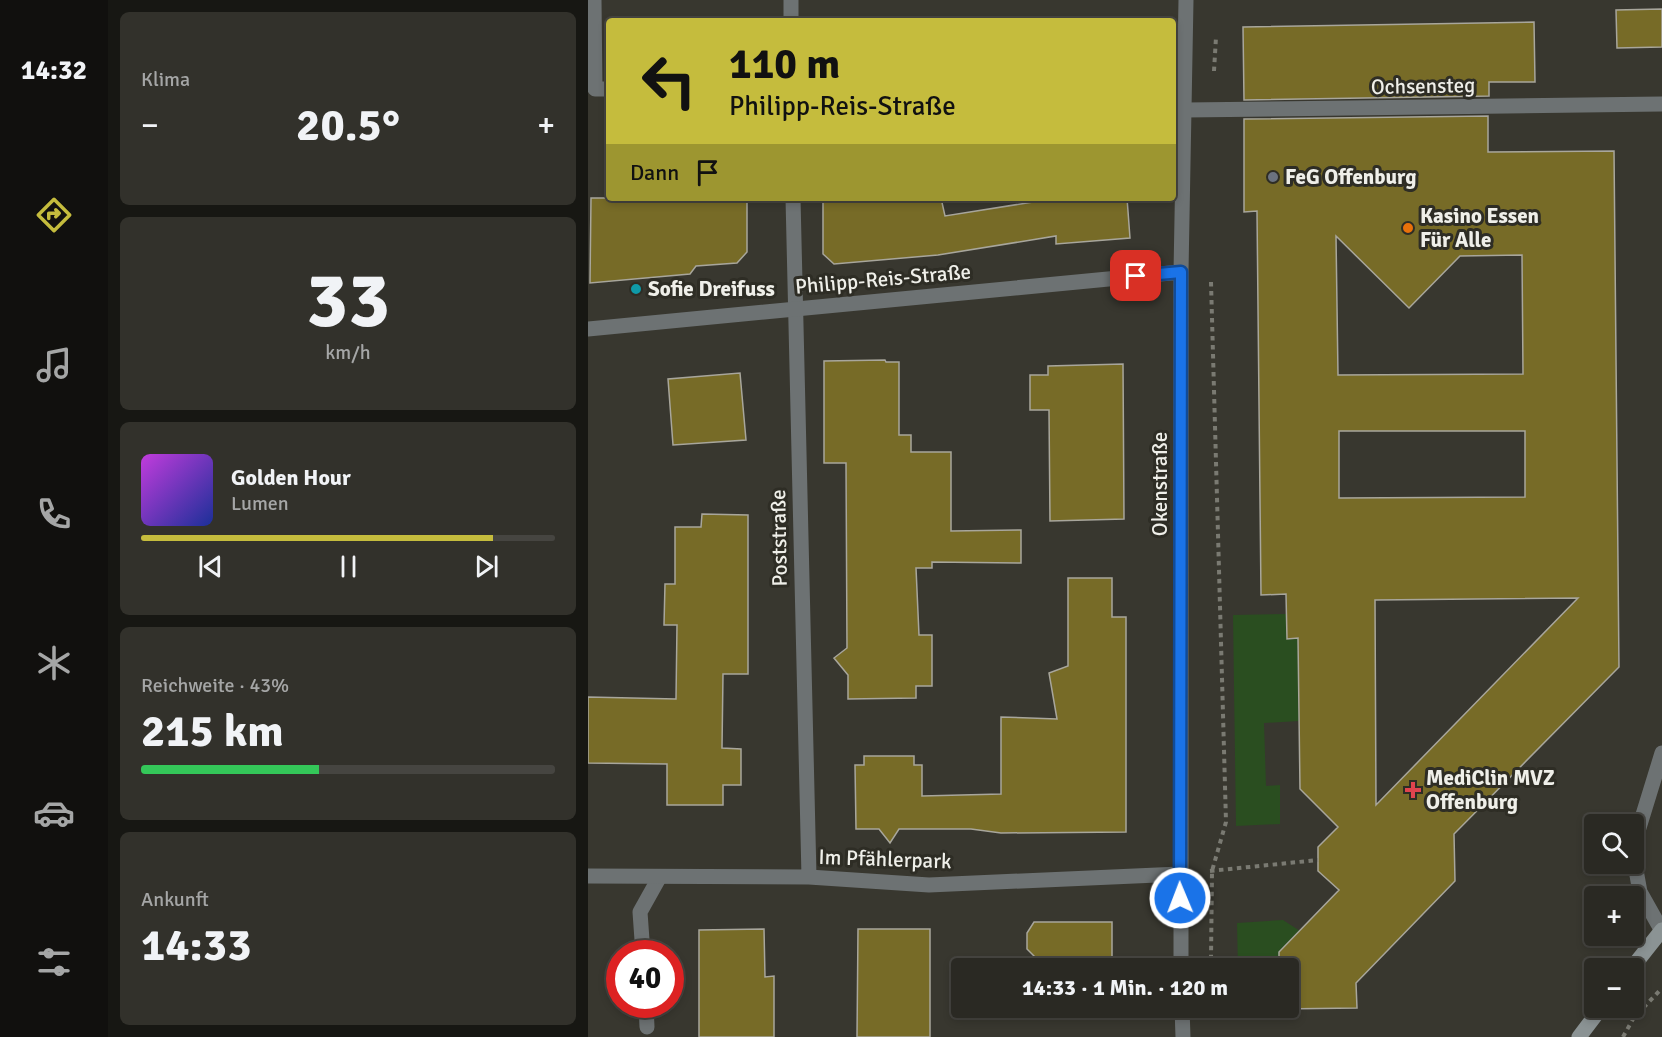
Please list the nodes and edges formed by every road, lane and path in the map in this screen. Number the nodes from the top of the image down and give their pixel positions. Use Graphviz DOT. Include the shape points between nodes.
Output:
graph roads {
  1 [pos="594,0"];
  2 [pos="791,0"];
  3 [pos="1186,0"];
  4 [pos="791,18"];
  5 [pos="606,89"];
  6 [pos="1662,104"];
  7 [pos="1185,110"];
  8 [pos="793,201"];
  9 [pos="1181,272"];
  10 [pos="1211,276"];
  11 [pos="795,309"];
  12 [pos="588,329"];
  13 [pos="1662,753"];
  14 [pos="1643,814"];
  15 [pos="1318,861"];
  16 [pos="1212,871"];
  17 [pos="1180,874"];
  18 [pos="1637,874"];
  19 [pos="588,876"];
  20 [pos="808,877"];
  21 [pos="659,878"];
  22 [pos="1662,930"];
  23 [pos="642,940"];
  24 [pos="1181,958"];
  25 [pos="1211,958"];
  26 [pos="1640,958"];
  27 [pos="1662,988"];
  28 [pos="647,1018"];
  29 [pos="1182,1018"];
  30 [pos="1593,1018"];
  31 [pos="647,1027"];
  32 [pos="1183,1037"];
  33 [pos="1579,1037"];
  34 [pos="1623,1037"];
  1 -- 5 [label="street" via="595,89"];
  2 -- 4 [label="street"];
  3 -- 7 [label="street, Okenstraße"];
  6 -- 7 [label="street, Ochsensteg"];
  7 -- 9 [label="street, Okenstraße"];
  8 -- 11 [label="street, Poststraße"];
  9 -- 11 [label="street, Philipp-Reis-Straße"];
  9 -- 17 [label="street, Okenstraße"];
  10 -- 16 [label="path" via="1226,822"];
  11 -- 12 [label="street, Philipp-Reis-Straße"];
  11 -- 20 [label="street, Poststraße"];
  13 -- 14 [label="street"];
  15 -- 16 [label="path"];
  16 -- 17 [label="path"];
  16 -- 25 [label="path"];
  17 -- 20 [label="street, Im Pfählerpark" via="929,885"];
  17 -- 24 [label="street, Okenstraße"];
  18 -- 22 [label="street" via="1640,892"];
  19 -- 21 [label="street, Im Pfählerpark"];
  20 -- 21 [label="street, Im Pfählerpark"];
  21 -- 23 [label="street" via="640,912"];
  22 -- 26 [label="main road"];
  27 -- 34 [label="path" via="1633,1019"];
  28 -- 31 [label="street"];
  29 -- 32 [label="street"];
  30 -- 33 [label="main road"];
}
